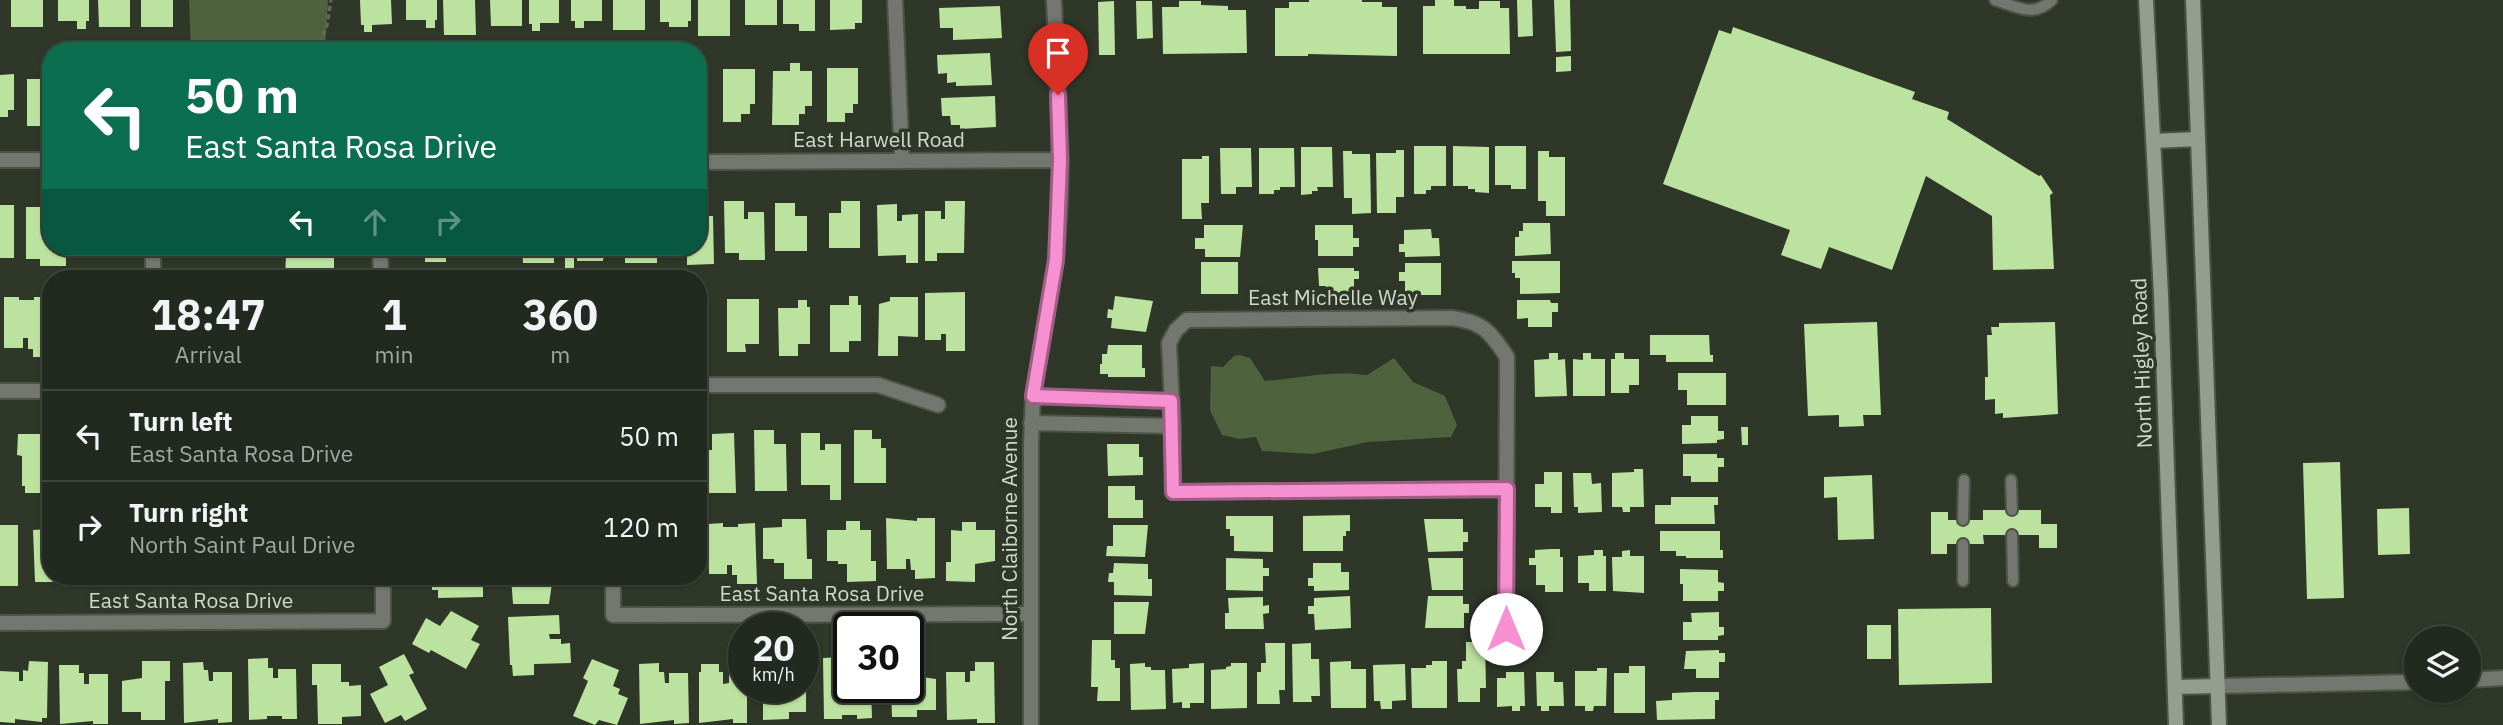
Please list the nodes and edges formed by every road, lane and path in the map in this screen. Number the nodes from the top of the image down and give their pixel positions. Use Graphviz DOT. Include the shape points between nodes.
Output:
graph roads {
  1 [pos="331,0"];
  2 [pos="895,0"];
  3 [pos="1054,0"];
  4 [pos="1995,0"];
  5 [pos="2052,0"];
  6 [pos="2146,0"];
  7 [pos="2193,0"];
  8 [pos="320,42"];
  9 [pos="2198,139"];
  10 [pos="2153,141"];
  11 [pos="0,160"];
  12 [pos="42,160"];
  13 [pos="1060,160"];
  14 [pos="902,161"];
  15 [pos="707,162"];
  16 [pos="707,386"];
  17 [pos="0,391"];
  18 [pos="42,391"];
  19 [pos="1033,396"];
  20 [pos="1171,401"];
  21 [pos="938,405"];
  22 [pos="1031,422"];
  23 [pos="1173,426"];
  24 [pos="1964,480"];
  25 [pos="2011,480"];
  26 [pos="1507,489"];
  27 [pos="2012,510"];
  28 [pos="1963,520"];
  29 [pos="2012,535"];
  30 [pos="1963,544"];
  31 [pos="1963,581"];
  32 [pos="2013,581"];
  33 [pos="383,585"];
  34 [pos="613,585"];
  35 [pos="1030,614"];
  36 [pos="0,623"];
  37 [pos="1506,643"];
  38 [pos="2503,678"];
  39 [pos="2481,679"];
  40 [pos="2404,681"];
  41 [pos="2218,685"];
  42 [pos="2175,687"];
  43 [pos="1031,725"];
  44 [pos="2176,725"];
  45 [pos="2219,725"];
  1 -- 8 [label="path"];
  2 -- 14 [label="street"];
  3 -- 13 [label="street, North Claiborne Avenue"];
  4 -- 5 [label="lane" via="2034,10"];
  6 -- 10 [label="main road, North Higley Road"];
  7 -- 9 [label="main road"];
  9 -- 10 [label="main road"];
  9 -- 41 [label="main road"];
  10 -- 42 [label="main road, North Higley Road"];
  11 -- 12 [label="street"];
  13 -- 14 [label="street, East Harwell Road"];
  13 -- 19 [label="street, North Claiborne Avenue" via="1056,260"];
  14 -- 15 [label="street, East Harwell Road"];
  16 -- 21 [label="street" via="878,386"];
  17 -- 18 [label="street"];
  19 -- 20 [label="street"];
  19 -- 22 [label="street, North Claiborne Avenue"];
  20 -- 23 [label="street"];
  20 -- 26 [label="street, East Michelle Way" via="1169,343 1187,320 1471,321 1491,332 1507,357"];
  22 -- 23 [label="street"];
  22 -- 35 [label="street, North Claiborne Avenue"];
  23 -- 26 [label="street" via="1173,492"];
  24 -- 28 [label="lane"];
  25 -- 27 [label="lane"];
  26 -- 37 [label="street"];
  29 -- 32 [label="lane"];
  30 -- 31 [label="lane"];
  33 -- 36 [label="street, East Santa Rosa Drive" via="383,621"];
  34 -- 35 [label="street, East Santa Rosa Drive" via="613,615"];
  35 -- 43 [label="street, North Claiborne Avenue"];
  38 -- 39 [label="street"];
  40 -- 41 [label="street"];
  41 -- 42 [label="main road"];
  41 -- 45 [label="main road"];
  42 -- 44 [label="main road, North Higley Road"];
}
